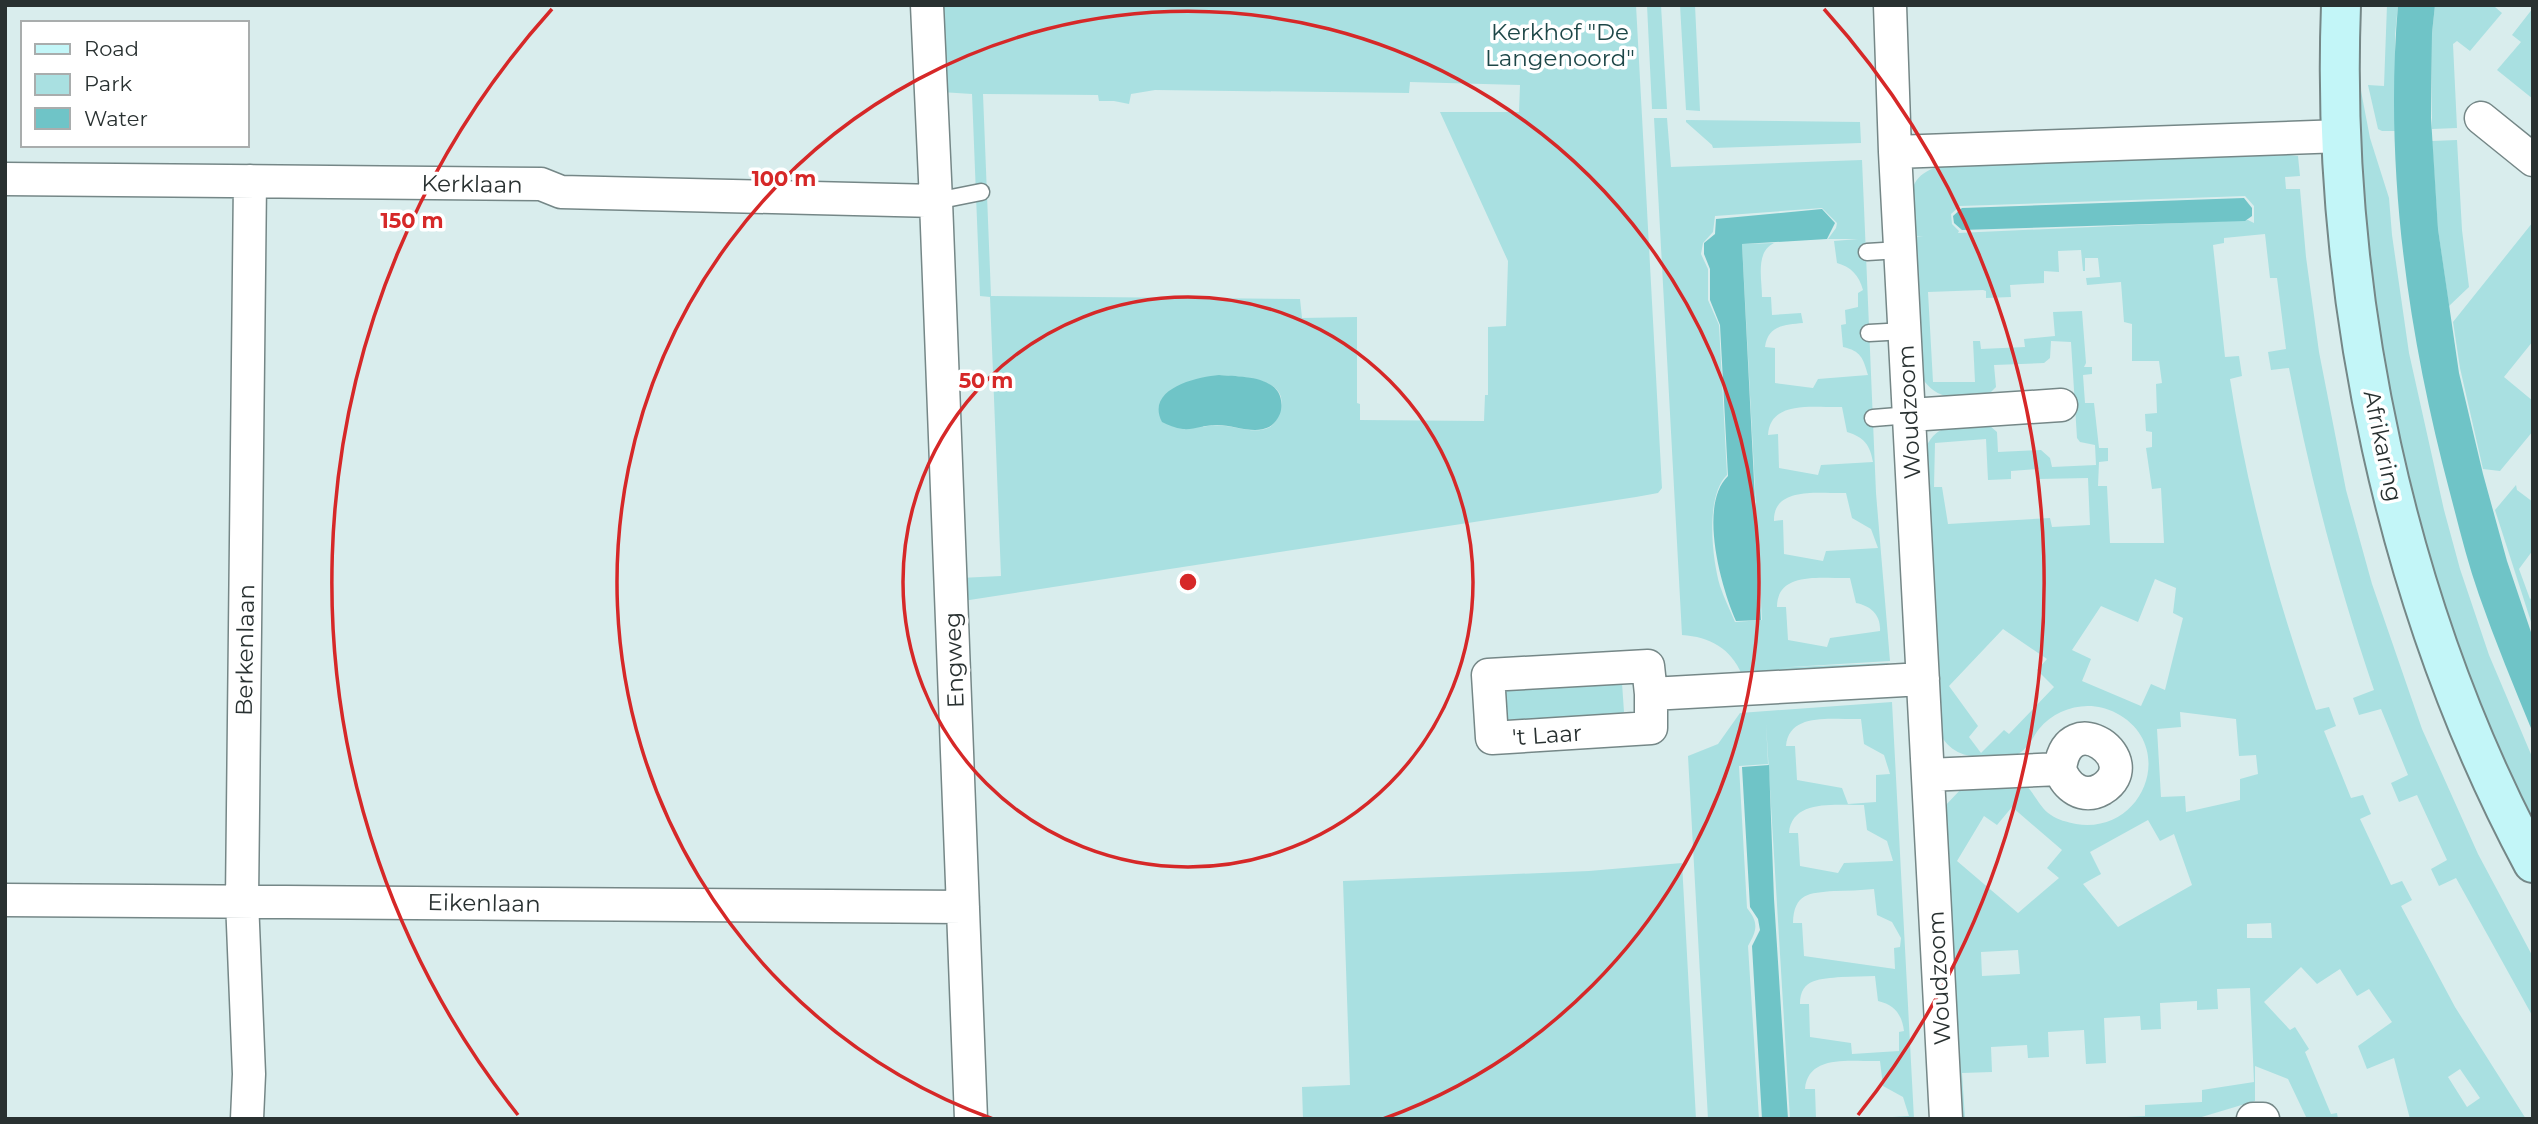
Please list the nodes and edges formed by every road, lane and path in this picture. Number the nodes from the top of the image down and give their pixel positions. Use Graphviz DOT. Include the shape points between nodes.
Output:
graph roads {
  1 [pos="927,5"];
  2 [pos="1890,5"];
  3 [pos="2341,5"];
  4 [pos="2481,118"];
  5 [pos="2342,136"];
  6 [pos="1895,152"];
  7 [pos="2533,160"];
  8 [pos="5,179"];
  9 [pos="250,181"];
  10 [pos="981,192"];
  11 [pos="936,201"];
  12 [pos="1900,250"];
  13 [pos="1867,252"];
  14 [pos="1905,331"];
  15 [pos="1869,333"];
  16 [pos="2061,405"];
  17 [pos="1910,415"];
  18 [pos="1873,418"];
  19 [pos="1923,680"];
  20 [pos="1651,694"];
  21 [pos="2060,769"];
  22 [pos="1928,775"];
  23 [pos="2533,863"];
  24 [pos="5,900"];
  25 [pos="242,900"];
  26 [pos="963,907"];
  27 [pos="247,1119"];
  28 [pos="971,1119"];
  29 [pos="1947,1119"];
  30 [pos="2253,1119"];
  31 [pos="2263,1119"];
  1 -- 11 [label="street, Engweg"];
  2 -- 6 [label="street, Woudzoom"];
  3 -- 5 [label="street, Afrikaring"];
  4 -- 7 [label="street"];
  5 -- 6 [label="street"];
  5 -- 23 [label="street, Afrikaring" via="2355,297 2391,489 2447,670"];
  6 -- 12 [label="street, Woudzoom"];
  8 -- 9 [label="street, Kerklaan"];
  9 -- 11 [label="street, Kerklaan" via="541,184 561,192"];
  9 -- 25 [label="street, Berkenlaan"];
  10 -- 11 [label="lane"];
  11 -- 26 [label="street, Engweg"];
  12 -- 13 [label="lane"];
  12 -- 14 [label="street, Woudzoom"];
  14 -- 15 [label="lane"];
  14 -- 17 [label="street, Woudzoom"];
  16 -- 17 [label="street"];
  17 -- 18 [label="lane"];
  17 -- 19 [label="street, Woudzoom"];
  19 -- 20 [label="street"];
  19 -- 22 [label="street, Woudzoom"];
  20 -- 20 [label="street, 't Laar" via="1648,666 1488,675 1492,738 1651,728"];
  21 -- 22 [label="street"];
  22 -- 29 [label="street, Woudzoom"];
  24 -- 25 [label="street, Eikenlaan"];
  25 -- 26 [label="street, Eikenlaan"];
  25 -- 27 [label="street, Berkenlaan"];
  26 -- 28 [label="street, Engweg"];
  30 -- 31 [label="street"];
}
